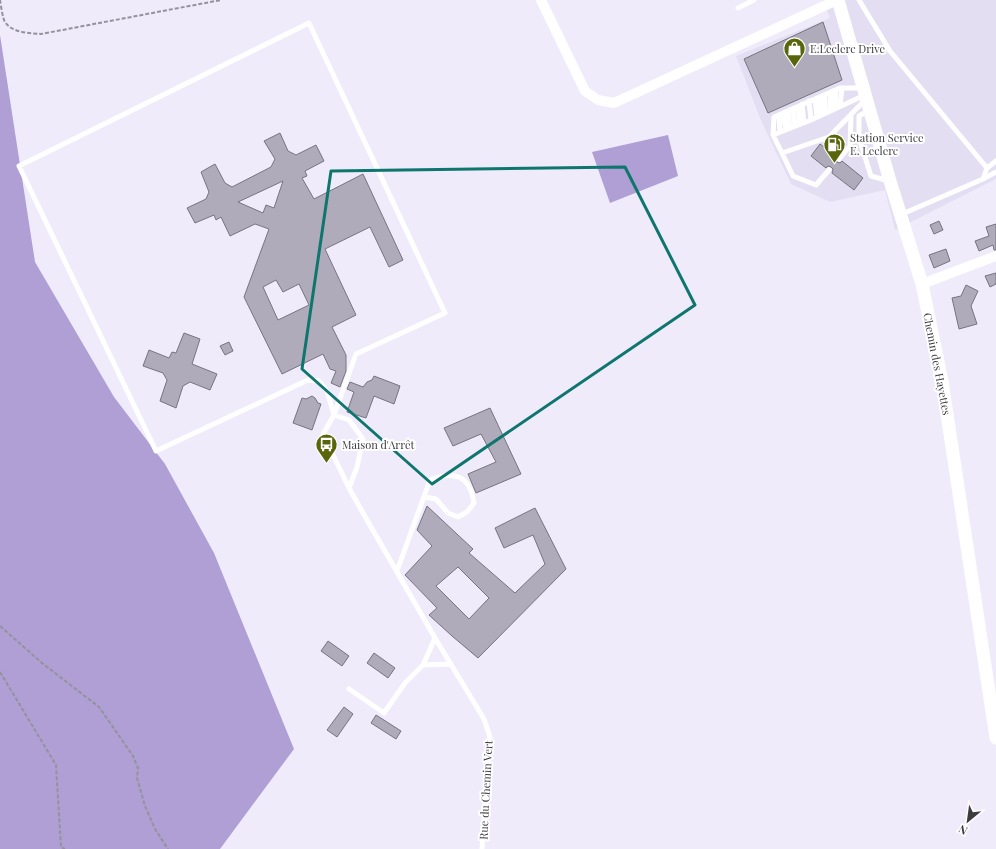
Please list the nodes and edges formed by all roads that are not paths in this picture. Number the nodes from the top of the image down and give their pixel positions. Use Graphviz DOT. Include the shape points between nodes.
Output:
graph roads {
  1 [pos="541,0"];
  2 [pos="754,0"];
  3 [pos="838,0"];
  4 [pos="859,0"];
  5 [pos="738,8"];
  6 [pos="842,88"];
  7 [pos="833,91"];
  8 [pos="817,98"];
  9 [pos="866,98"];
  10 [pos="790,110"];
  11 [pos="828,112"];
  12 [pos="850,116"];
  13 [pos="811,120"];
  14 [pos="795,126"];
  15 [pos="780,132"];
  16 [pos="773,135"];
  17 [pos="782,153"];
  18 [pos="839,159"];
  19 [pos="996,162"];
  20 [pos="987,168"];
  21 [pos="829,170"];
  22 [pos="996,172"];
  23 [pos="983,179"];
  24 [pos="890,181"];
  25 [pos="900,215"];
  26 [pos="996,256"];
  27 [pos="922,284"];
  28 [pos="334,415"];
  29 [pos="349,488"];
  30 [pos="424,497"];
  31 [pos="397,571"];
  32 [pos="435,638"];
  33 [pos="451,664"];
  34 [pos="423,665"];
  35 [pos="349,689"];
  36 [pos="996,738"];
  37 [pos="482,849"];
  1 -- 3 [label="street" via="585,91 598,100 614,103"];
  2 -- 5 [label="lane"];
  3 -- 9 [label="street, Chemin des Hayettes"];
  4 -- 20 [label="lane" via="890,51"];
  6 -- 7 [label="lane"];
  6 -- 9 [label="lane"];
  6 -- 11 [label="lane"];
  7 -- 8 [label="lane"];
  7 -- 11 [label="lane"];
  8 -- 10 [label="lane"];
  8 -- 11 [label="lane"];
  8 -- 11 [label="lane"];
  8 -- 13 [label="lane"];
  9 -- 11 [label="lane"];
  9 -- 12 [label="lane"];
  9 -- 24 [label="street, Chemin des Hayettes"];
  9 -- 24 [label="lane" via="859,116 859,138 871,176"];
  10 -- 14 [label="lane"];
  10 -- 14 [label="lane"];
  10 -- 14 [label="lane"];
  10 -- 15 [label="lane"];
  10 -- 16 [label="lane" via="774,117"];
  11 -- 13 [label="lane"];
  12 -- 17 [label="lane" via="829,137"];
  12 -- 18 [label="lane" via="850,146"];
  13 -- 14 [label="lane"];
  14 -- 15 [label="lane"];
  15 -- 16 [label="lane"];
  16 -- 17 [label="lane"];
  17 -- 21 [label="lane" via="793,176 816,186"];
  19 -- 20 [label="lane"];
  20 -- 23 [label="lane"];
  22 -- 23 [label="lane"];
  23 -- 25 [label="lane"];
  24 -- 25 [label="street, Chemin des Hayettes"];
  25 -- 27 [label="street, Chemin des Hayettes"];
  26 -- 27 [label="street"];
  27 -- 36 [label="street, Chemin des Hayettes" via="942,381"];
  28 -- 28 [label="lane" via="327,390 319,381 308,380 156,451 19,166 309,23 445,313 356,354"];
  28 -- 29 [label="lane, Rue du Chemin Vert" via="323,434"];
  28 -- 29 [label="lane" via="349,420 363,439"];
  29 -- 31 [label="lane, Rue du Chemin Vert"];
  30 -- 30 [label="lane" via="430,480 450,474 463,479 472,491 474,503 467,512 458,517 448,513 436,499"];
  30 -- 31 [label="lane"];
  31 -- 32 [label="lane, Rue du Chemin Vert"];
  32 -- 33 [label="lane, Rue du Chemin Vert"];
  32 -- 34 [label="lane"];
  33 -- 34 [label="lane"];
  33 -- 37 [label="lane, Rue du Chemin Vert" via="484,719 490,737"];
  34 -- 35 [label="lane" via="405,683 384,712"];
}
